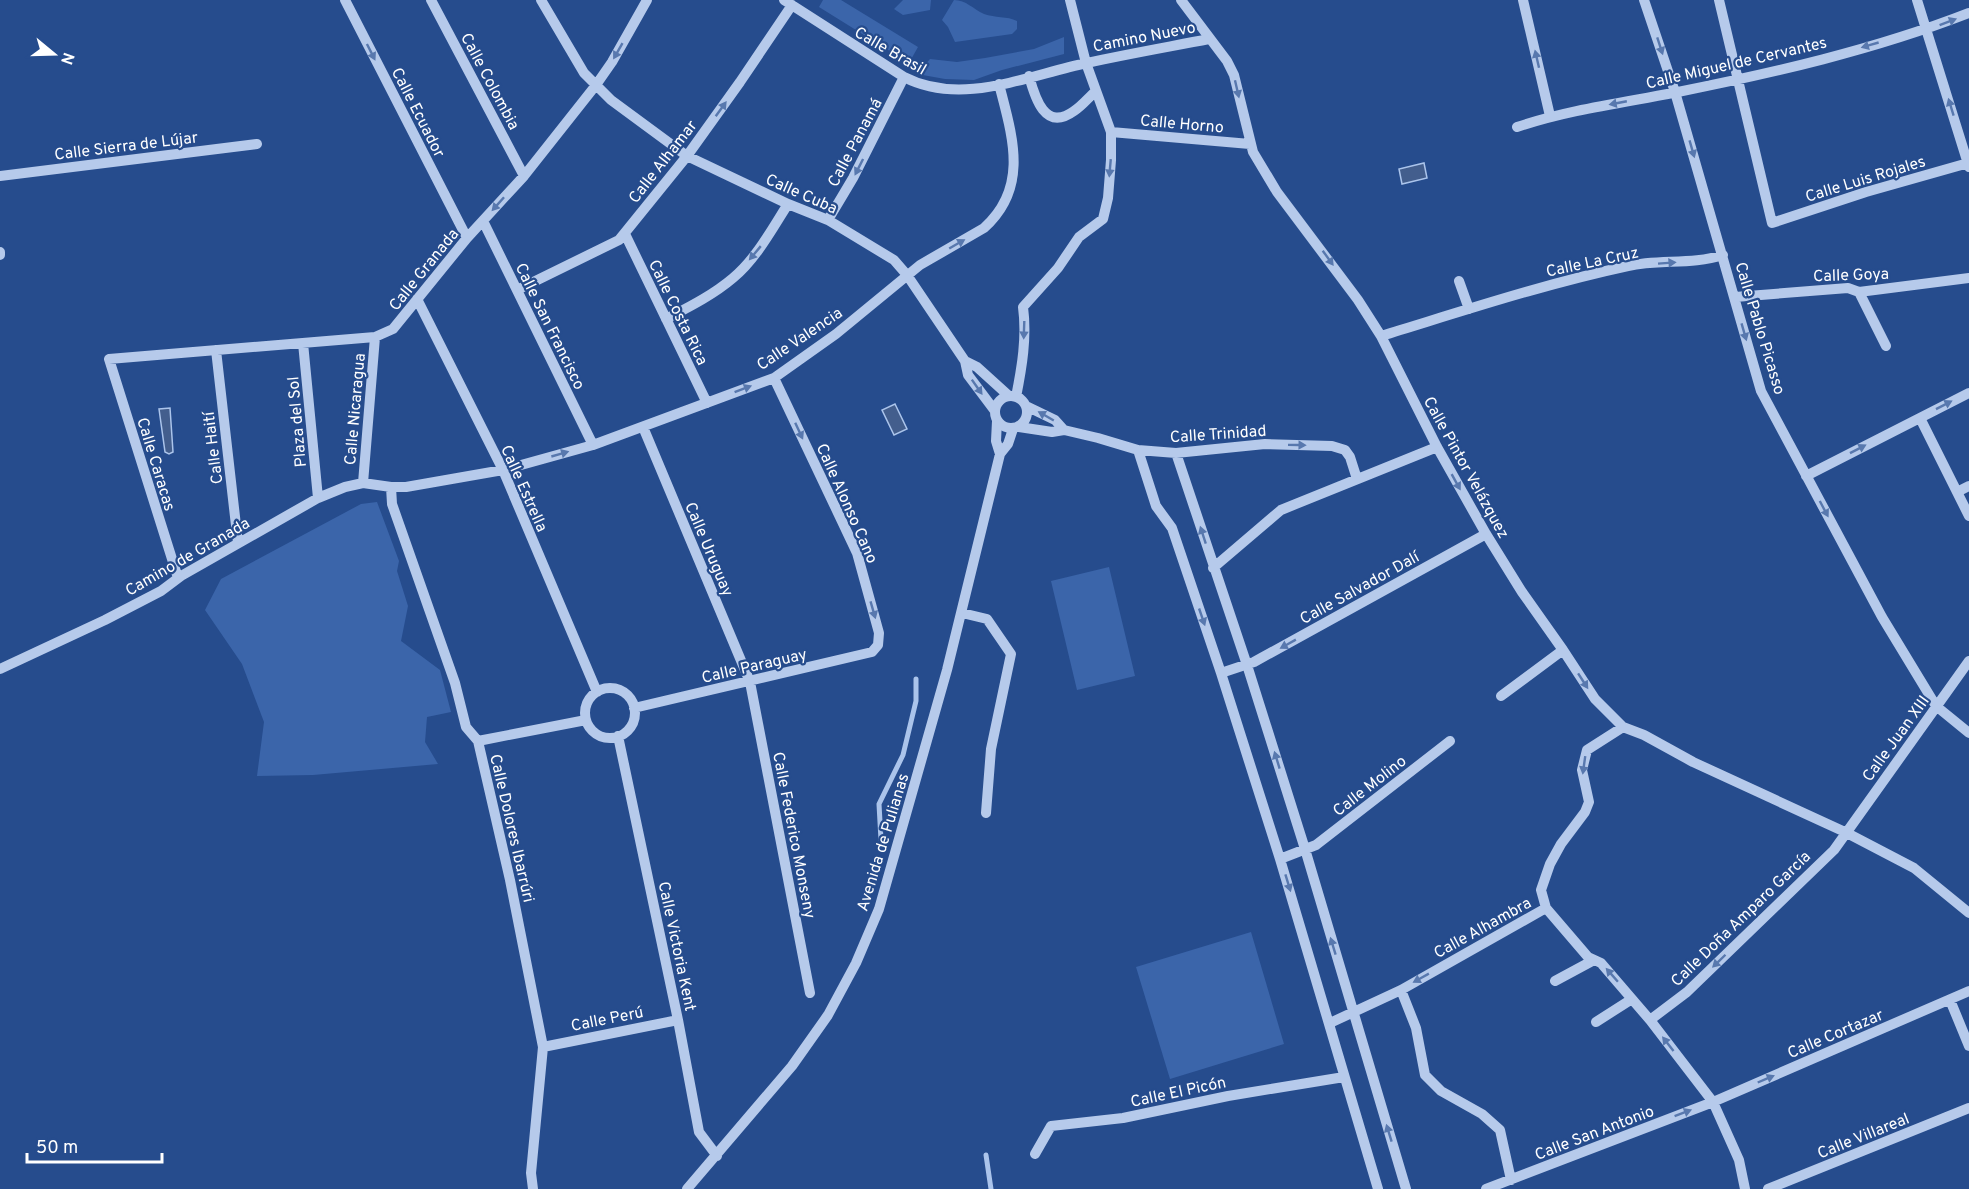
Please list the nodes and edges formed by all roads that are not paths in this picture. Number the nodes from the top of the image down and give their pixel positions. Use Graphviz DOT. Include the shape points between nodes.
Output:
graph roads {
  1 [pos="345,0"];
  2 [pos="431,0"];
  3 [pos="541,0"];
  4 [pos="647,0"];
  5 [pos="1070,0"];
  6 [pos="1181,0"];
  7 [pos="1523,0"];
  8 [pos="1644,0"];
  9 [pos="1719,0"];
  10 [pos="1917,0"];
  11 [pos="788,3"];
  12 [pos="1969,13"];
  13 [pos="1927,30"];
  14 [pos="1209,39"];
  15 [pos="1086,63"];
  16 [pos="1029,76"];
  17 [pos="904,77"];
  18 [pos="1738,79"];
  19 [pos="999,84"];
  20 [pos="596,85"];
  21 [pos="1095,92"];
  22 [pos="1675,93"];
  23 [pos="1550,116"];
  24 [pos="1969,126"];
  25 [pos="1517,127"];
  26 [pos="1957,129"];
  27 [pos="1111,132"];
  28 [pos="257,144"];
  29 [pos="1250,144"];
  30 [pos="687,156"];
  31 [pos="1968,165"];
  32 [pos="0,176"];
  33 [pos="524,176"];
  34 [pos="788,204"];
  35 [pos="828,220"];
  36 [pos="483,221"];
  37 [pos="625,234"];
  38 [pos="467,238"];
  39 [pos="1723,255"];
  40 [pos="907,275"];
  41 [pos="1969,278"];
  42 [pos="1459,281"];
  43 [pos="517,290"];
  44 [pos="1858,292"];
  45 [pos="1735,297"];
  46 [pos="417,299"];
  47 [pos="1469,309"];
  48 [pos="666,319"];
  49 [pos="1381,336"];
  50 [pos="375,337"];
  51 [pos="303,343"];
  52 [pos="1886,346"];
  53 [pos="216,350"];
  54 [pos="109,359"];
  55 [pos="965,361"];
  56 [pos="774,378"];
  57 [pos="1969,393"];
  58 [pos="1012,396"];
  59 [pos="706,403"];
  60 [pos="1026,406"];
  61 [pos="996,416"];
  62 [pos="1920,418"];
  63 [pos="642,427"];
  64 [pos="1016,428"];
  65 [pos="1064,430"];
  66 [pos="593,445"];
  67 [pos="1437,447"];
  68 [pos="1138,450"];
  69 [pos="1176,453"];
  70 [pos="1000,454"];
  71 [pos="503,470"];
  72 [pos="1806,476"];
  73 [pos="1357,479"];
  74 [pos="363,483"];
  75 [pos="1969,486"];
  76 [pos="392,487"];
  77 [pos="1957,492"];
  78 [pos="318,498"];
  79 [pos="1969,516"];
  80 [pos="1486,534"];
  81 [pos="238,543"];
  82 [pos="1213,568"];
  83 [pos="178,578"];
  84 [pos="962,613"];
  85 [pos="878,645"];
  86 [pos="1563,650"];
  87 [pos="1969,661"];
  88 [pos="1247,665"];
  89 [pos="0,669"];
  90 [pos="1221,673"];
  91 [pos="750,682"];
  92 [pos="597,692"];
  93 [pos="1501,696"];
  94 [pos="1935,706"];
  95 [pos="634,708"];
  96 [pos="586,720"];
  97 [pos="1623,727"];
  98 [pos="1969,733"];
  99 [pos="618,736"];
  100 [pos="478,741"];
  101 [pos="1450,741"];
  102 [pos="986,813"];
  103 [pos="1845,832"];
  104 [pos="1305,849"];
  105 [pos="1280,859"];
  106 [pos="1546,908"];
  107 [pos="1969,913"];
  108 [pos="1594,960"];
  109 [pos="1555,981"];
  110 [pos="1401,990"];
  111 [pos="1969,991"];
  112 [pos="810,993"];
  113 [pos="1632,999"];
  114 [pos="1950,1000"];
  115 [pos="1353,1013"];
  116 [pos="678,1020"];
  117 [pos="1650,1020"];
  118 [pos="1596,1022"];
  119 [pos="1330,1023"];
  120 [pos="1969,1046"];
  121 [pos="543,1047"];
  122 [pos="1344,1077"];
  123 [pos="1713,1102"];
  124 [pos="1969,1108"];
  125 [pos="1035,1154"];
  126 [pos="717,1156"];
  127 [pos="1511,1180"];
  128 [pos="533,1189"];
  129 [pos="687,1189"];
  130 [pos="1378,1189"];
  131 [pos="1406,1189"];
  132 [pos="1486,1189"];
  133 [pos="1745,1189"];
  134 [pos="1768,1189"];
  1 -- 38 [label="street, Calle Ecuador, one-way"];
  2 -- 33 [label="street, Calle Colombia"];
  3 -- 20 [label="street, Calle Cuba" via="584,73"];
  4 -- 20 [label="street, Calle Granada, one-way"];
  5 -- 15 [label="street"];
  6 -- 14 [label="street, Calle Pintor Velázquez"];
  23 -- 7 [label="street, one-way"];
  8 -- 22 [label="street, Calle Pablo Picasso, one-way"];
  9 -- 18 [label="street"];
  10 -- 13 [label="street"];
  11 -- 17 [label="street, Calle Brasil"];
  30 -- 11 [label="street, Calle Alhamar, one-way" via="740,82"];
  13 -- 12 [label="street, Calle Miguel de Cervantes, one-way"];
  13 -- 18 [label="street, Calle Miguel de Cervantes, one-way"];
  26 -- 13 [label="street, one-way"];
  14 -- 15 [label="street, Camino Nuevo"];
  14 -- 29 [label="street, Calle Pintor Velázquez, one-way" via="1234,75"];
  15 -- 16 [label="street, Calle Brasil"];
  15 -- 21 [label="street"];
  16 -- 19 [label="street, Calle Brasil"];
  16 -- 21 [label="street" via="1036,102 1045,113 1057,117 1073,112"];
  17 -- 19 [label="street, Calle Brasil" via="922,86 942,89"];
  17 -- 35 [label="street, Calle Panamá, one-way"];
  18 -- 22 [label="street, Calle Miguel de Cervantes"];
  18 -- 31 [label="street, Calle Luis Rojales" via="1772,223 1866,192"];
  40 -- 19 [label="street, Calle Valencia, one-way" via="984,228 1006,201 1015,164"];
  20 -- 30 [label="street, Calle Cuba"];
  20 -- 33 [label="street, Calle Granada"];
  21 -- 27 [label="street"];
  22 -- 23 [label="street, Calle Miguel de Cervantes, one-way"];
  22 -- 39 [label="street, Calle Pablo Picasso, one-way"];
  23 -- 25 [label="street, Calle Miguel de Cervantes"];
  24 -- 26 [label="street"];
  26 -- 31 [label="street"];
  27 -- 29 [label="street, Calle Horno"];
  27 -- 58 [label="street, one-way" via="1108,198 1103,219 1079,237 1023,307 1022,369"];
  28 -- 32 [label="street, Calle Sierra de Lújar"];
  29 -- 49 [label="street, Calle Pintor Velázquez, one-way" via="1277,192"];
  30 -- 34 [label="street, Calle Cuba"];
  30 -- 37 [label="street, Calle Alhamar"];
  33 -- 36 [label="street, Calle Granada, one-way"];
  34 -- 35 [label="street, Calle Cuba"];
  34 -- 48 [label="street, one-way" via="761,247 734,278"];
  35 -- 40 [label="street, Calle Cuba" via="894,260"];
  36 -- 38 [label="street, Calle Granada"];
  36 -- 43 [label="street, Calle San Francisco"];
  37 -- 43 [label="street, Calle Alhamar"];
  37 -- 48 [label="street, Calle Costa Rica"];
  38 -- 46 [label="street, Calle Granada"];
  39 -- 45 [label="street, Calle Pablo Picasso"];
  47 -- 39 [label="street, Calle La Cruz, one-way" via="1630,265 1708,260"];
  40 -- 55 [label="street, Calle Cuba"];
  40 -- 56 [label="street, Calle Valencia" via="836,334"];
  41 -- 44 [label="street, Calle Goya"];
  42 -- 47 [label="street"];
  43 -- 66 [label="street, Calle San Francisco"];
  44 -- 45 [label="street, Calle Goya" via="1848,288"];
  44 -- 52 [label="street"];
  45 -- 72 [label="street, Calle Pablo Picasso, one-way" via="1761,391"];
  46 -- 50 [label="street, Calle Granada" via="393,329"];
  46 -- 71 [label="street, Calle Estrella"];
  47 -- 49 [label="street, Calle La Cruz"];
  48 -- 59 [label="street, Calle Costa Rica"];
  49 -- 67 [label="street, Calle Pintor Velázquez"];
  50 -- 51 [label="street, Calle Granada"];
  50 -- 74 [label="street, Calle Nicaragua"];
  51 -- 53 [label="street, Calle Granada"];
  51 -- 78 [label="street, Plaza del Sol"];
  53 -- 54 [label="street, Calle Granada"];
  53 -- 81 [label="street, Calle Haití"];
  54 -- 83 [label="street, Calle Caracas"];
  55 -- 58 [label="street, Calle Cuba"];
  55 -- 61 [label="street, Calle Cuba, one-way" via="968,375"];
  59 -- 56 [label="street, Calle Valencia, one-way"];
  56 -- 85 [label="street, Calle Alonso Cano, one-way" via="857,553 879,633"];
  62 -- 57 [label="street, one-way"];
  58 -- 60 [label="street"];
  58 -- 61 [label="street" via="1000,400"];
  59 -- 63 [label="street, Calle Valencia"];
  60 -- 64 [label="street" via="1026,419"];
  65 -- 60 [label="street, Calle Trinidad, one-way" via="1055,420"];
  61 -- 64 [label="street" via="1003,427"];
  61 -- 70 [label="street, Avenida de Pulianas"];
  72 -- 62 [label="street, one-way"];
  62 -- 77 [label="street"];
  63 -- 66 [label="street, Calle Valencia"];
  63 -- 91 [label="street, Calle Uruguay"];
  64 -- 65 [label="street, Calle Trinidad"];
  64 -- 70 [label="street, Avenida de Pulianas"];
  65 -- 68 [label="street, Calle Trinidad"];
  71 -- 66 [label="street, Calle Valencia, one-way"];
  67 -- 73 [label="street"];
  67 -- 80 [label="street, Calle Pintor Velázquez, one-way"];
  68 -- 69 [label="street, Calle Trinidad"];
  68 -- 90 [label="street, one-way" via="1156,506 1172,528"];
  69 -- 73 [label="street, Calle Trinidad, one-way" via="1265,444 1332,446 1345,450"];
  82 -- 69 [label="street, one-way"];
  70 -- 84 [label="street, Avenida de Pulianas"];
  71 -- 76 [label="street, Calle Valencia"];
  71 -- 92 [label="street, Calle Estrella"];
  72 -- 94 [label="street, Calle Pablo Picasso, one-way"];
  73 -- 82 [label="street" via="1281,510"];
  74 -- 76 [label="street, Camino de Granada"];
  74 -- 78 [label="street, Camino de Granada"];
  75 -- 77 [label="street"];
  76 -- 100 [label="street, Calle Dolores Ibarrúri" via="392,504 455,683 466,727"];
  77 -- 79 [label="street"];
  78 -- 81 [label="street, Camino de Granada"];
  80 -- 86 [label="street, Calle Pintor Velázquez"];
  80 -- 88 [label="street, Calle Salvador Dalí, one-way"];
  81 -- 83 [label="street, Camino de Granada"];
  82 -- 88 [label="street"];
  83 -- 89 [label="street, Camino de Granada" via="105,620"];
  84 -- 102 [label="street" via="987,619 1011,654 991,749"];
  84 -- 126 [label="street, Avenida de Pulianas" via="879,909 856,963 828,1015 792,1066"];
  85 -- 91 [label="street, Calle Paraguay" via="872,652"];
  86 -- 93 [label="street"];
  86 -- 97 [label="street, Calle Pintor Velázquez, one-way" via="1595,699"];
  87 -- 94 [label="street, Calle Juan XIII"];
  88 -- 90 [label="street, Calle Salvador Dalí"];
  104 -- 88 [label="street, one-way"];
  90 -- 105 [label="street"];
  91 -- 95 [label="street, Calle Paraguay"];
  91 -- 112 [label="street, Calle Federico Monseny"];
  92 -- 95 [label="street" via="617,690 629,698"];
  92 -- 96 [label="street" via="587,704"];
  94 -- 98 [label="street"];
  94 -- 103 [label="street, Calle Juan XIII"];
  95 -- 99 [label="street" via="630,727"];
  96 -- 99 [label="street" via="597,735"];
  96 -- 100 [label="street"];
  97 -- 103 [label="street, Calle Pintor Velázquez"];
  97 -- 106 [label="street, Calle Alhambra, one-way" via="1587,750 1582,771 1589,802 1550,864 1541,890"];
  99 -- 116 [label="street, Calle Victoria Kent"];
  100 -- 121 [label="street, Calle Dolores Ibarrúri"];
  101 -- 104 [label="street, Calle Molino" via="1316,845"];
  103 -- 107 [label="street, Calle Pintor Velázquez" via="1914,868"];
  103 -- 117 [label="street, Calle Doña Amparo García, one-way" via="1834,850 1687,992"];
  104 -- 105 [label="street, Calle Molino"];
  115 -- 104 [label="street, one-way"];
  105 -- 119 [label="street, one-way"];
  106 -- 108 [label="street"];
  106 -- 110 [label="street, Calle Alhambra, one-way"];
  108 -- 109 [label="street"];
  113 -- 108 [label="street, one-way"];
  110 -- 115 [label="street, Calle Alhambra"];
  110 -- 127 [label="street" via="1416,1028 1425,1076 1500,1130"];
  111 -- 114 [label="street, Calle Cortazar"];
  113 -- 117 [label="street"];
  113 -- 118 [label="street"];
  114 -- 120 [label="street"];
  123 -- 114 [label="street, Calle Cortazar, one-way"];
  115 -- 119 [label="street, Calle Alhambra"];
  131 -- 115 [label="street, one-way"];
  116 -- 121 [label="street, Calle Perú"];
  116 -- 126 [label="street, Calle Victoria Kent" via="699,1132"];
  123 -- 117 [label="street, one-way"];
  119 -- 122 [label="street"];
  121 -- 128 [label="street, Calle Dolores Ibarrúri" via="531,1173"];
  122 -- 125 [label="street, Calle El Picón" via="1123,1118 1051,1126"];
  122 -- 130 [label="street"];
  127 -- 123 [label="street, Calle San Antonio, one-way"];
  123 -- 133 [label="street" via="1739,1160"];
  124 -- 134 [label="street, Calle Villareal"];
  126 -- 129 [label="street, Avenida de Pulianas"];
  127 -- 132 [label="street, Calle San Antonio"];
}
